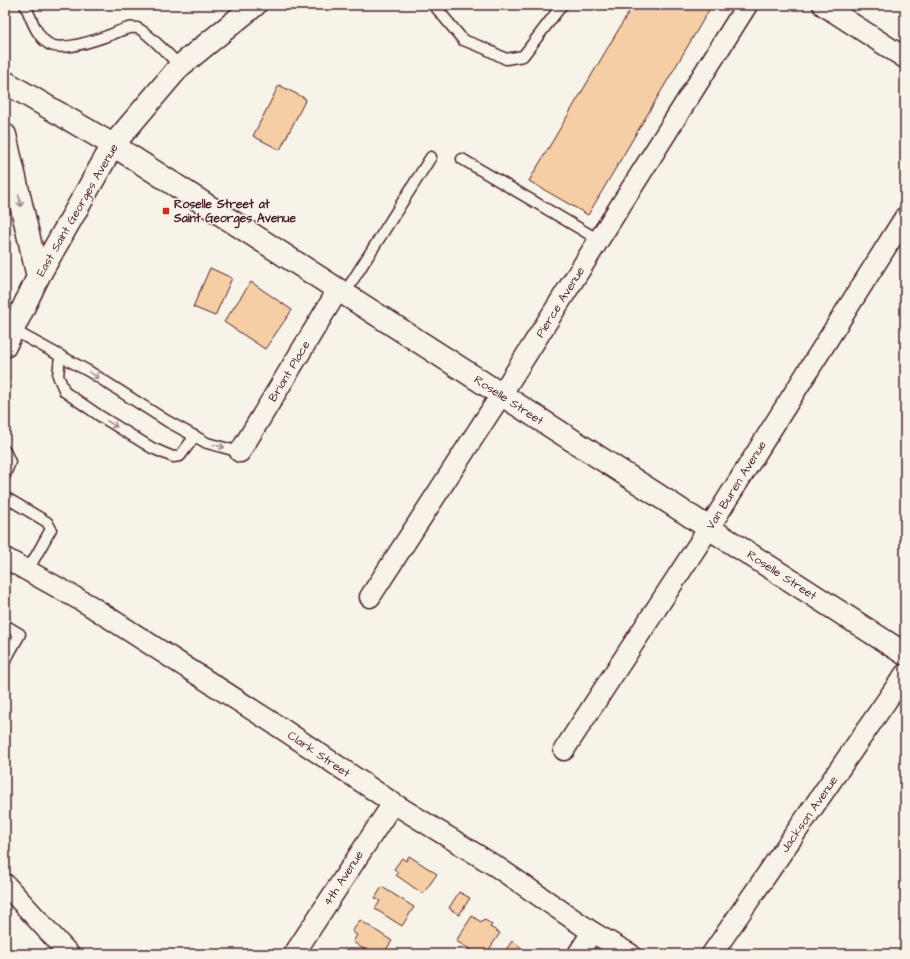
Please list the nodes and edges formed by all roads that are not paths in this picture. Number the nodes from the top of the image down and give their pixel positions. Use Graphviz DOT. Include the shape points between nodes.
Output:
graph roads {
  1 [pos="25,5"];
  2 [pos="434,5"];
  3 [pos="562,5"];
  4 [pos="747,5"];
  5 [pos="823,5"];
  6 [pos="250,7"];
  7 [pos="905,58"];
  8 [pos="180,66"];
  9 [pos="5,82"];
  10 [pos="5,135"];
  11 [pos="113,145"];
  12 [pos="431,158"];
  13 [pos="462,159"];
  14 [pos="905,217"];
  15 [pos="599,240"];
  16 [pos="38,277"];
  17 [pos="341,292"];
  18 [pos="9,338"];
  19 [pos="60,356"];
  20 [pos="502,395"];
  21 [pos="195,436"];
  22 [pos="5,451"];
  23 [pos="240,452"];
  24 [pos="5,476"];
  25 [pos="5,497"];
  26 [pos="709,528"];
  27 [pos="5,558"];
  28 [pos="28,570"];
  29 [pos="370,597"];
  30 [pos="5,625"];
  31 [pos="905,654"];
  32 [pos="5,661"];
  33 [pos="905,674"];
  34 [pos="564,750"];
  35 [pos="393,803"];
  36 [pos="5,884"];
  37 [pos="592,932"];
  38 [pos="69,954"];
  39 [pos="294,954"];
  40 [pos="578,954"];
  41 [pos="630,954"];
  42 [pos="712,954"];
  1 -- 8 [label="lane" via="39,34 52,46 62,48 129,28 138,28"];
  2 -- 3 [label="lane" via="463,40 506,59 523,56"];
  4 -- 15 [label="street, Pierce Avenue"];
  5 -- 7 [label="street"];
  6 -- 8 [label="street, East Saint Georges Avenue"];
  8 -- 11 [label="street, East Saint Georges Avenue"];
  9 -- 11 [label="street, Roselle Street"];
  10 -- 16 [label="street, one-way"];
  11 -- 16 [label="street, East Saint Georges Avenue"];
  11 -- 17 [label="street, Roselle Street"];
  12 -- 17 [label="lane"];
  13 -- 15 [label="lane"];
  14 -- 26 [label="street, Van Buren Avenue"];
  15 -- 20 [label="street, Pierce Avenue"];
  16 -- 18 [label="street, East Saint Georges Avenue"];
  17 -- 20 [label="street, Roselle Street"];
  17 -- 23 [label="street, Briant Place"];
  18 -- 19 [label="lane"];
  19 -- 21 [label="lane, one-way"];
  19 -- 21 [label="lane, one-way" via="58,376 65,392 152,448 172,457 180,456"];
  20 -- 26 [label="street, Roselle Street"];
  20 -- 29 [label="street, Pierce Avenue"];
  21 -- 23 [label="lane, one-way" via="207,443"];
  22 -- 24 [label="lane" via="10,462"];
  25 -- 28 [label="lane" via="47,522 51,529"];
  26 -- 31 [label="street, Roselle Street"];
  26 -- 34 [label="street, Van Buren Avenue"];
  27 -- 28 [label="street, Clark Street"];
  28 -- 35 [label="street, Clark Street" via="90,605"];
  30 -- 32 [label="lane" via="20,634"];
  33 -- 42 [label="street, Jackson Avenue"];
  35 -- 37 [label="street, Clark Street" via="497,867"];
  35 -- 39 [label="street, 4th Avenue"];
  36 -- 38 [label="street"];
  37 -- 40 [label="street"];
  37 -- 41 [label="street, Clark Street"];
}
